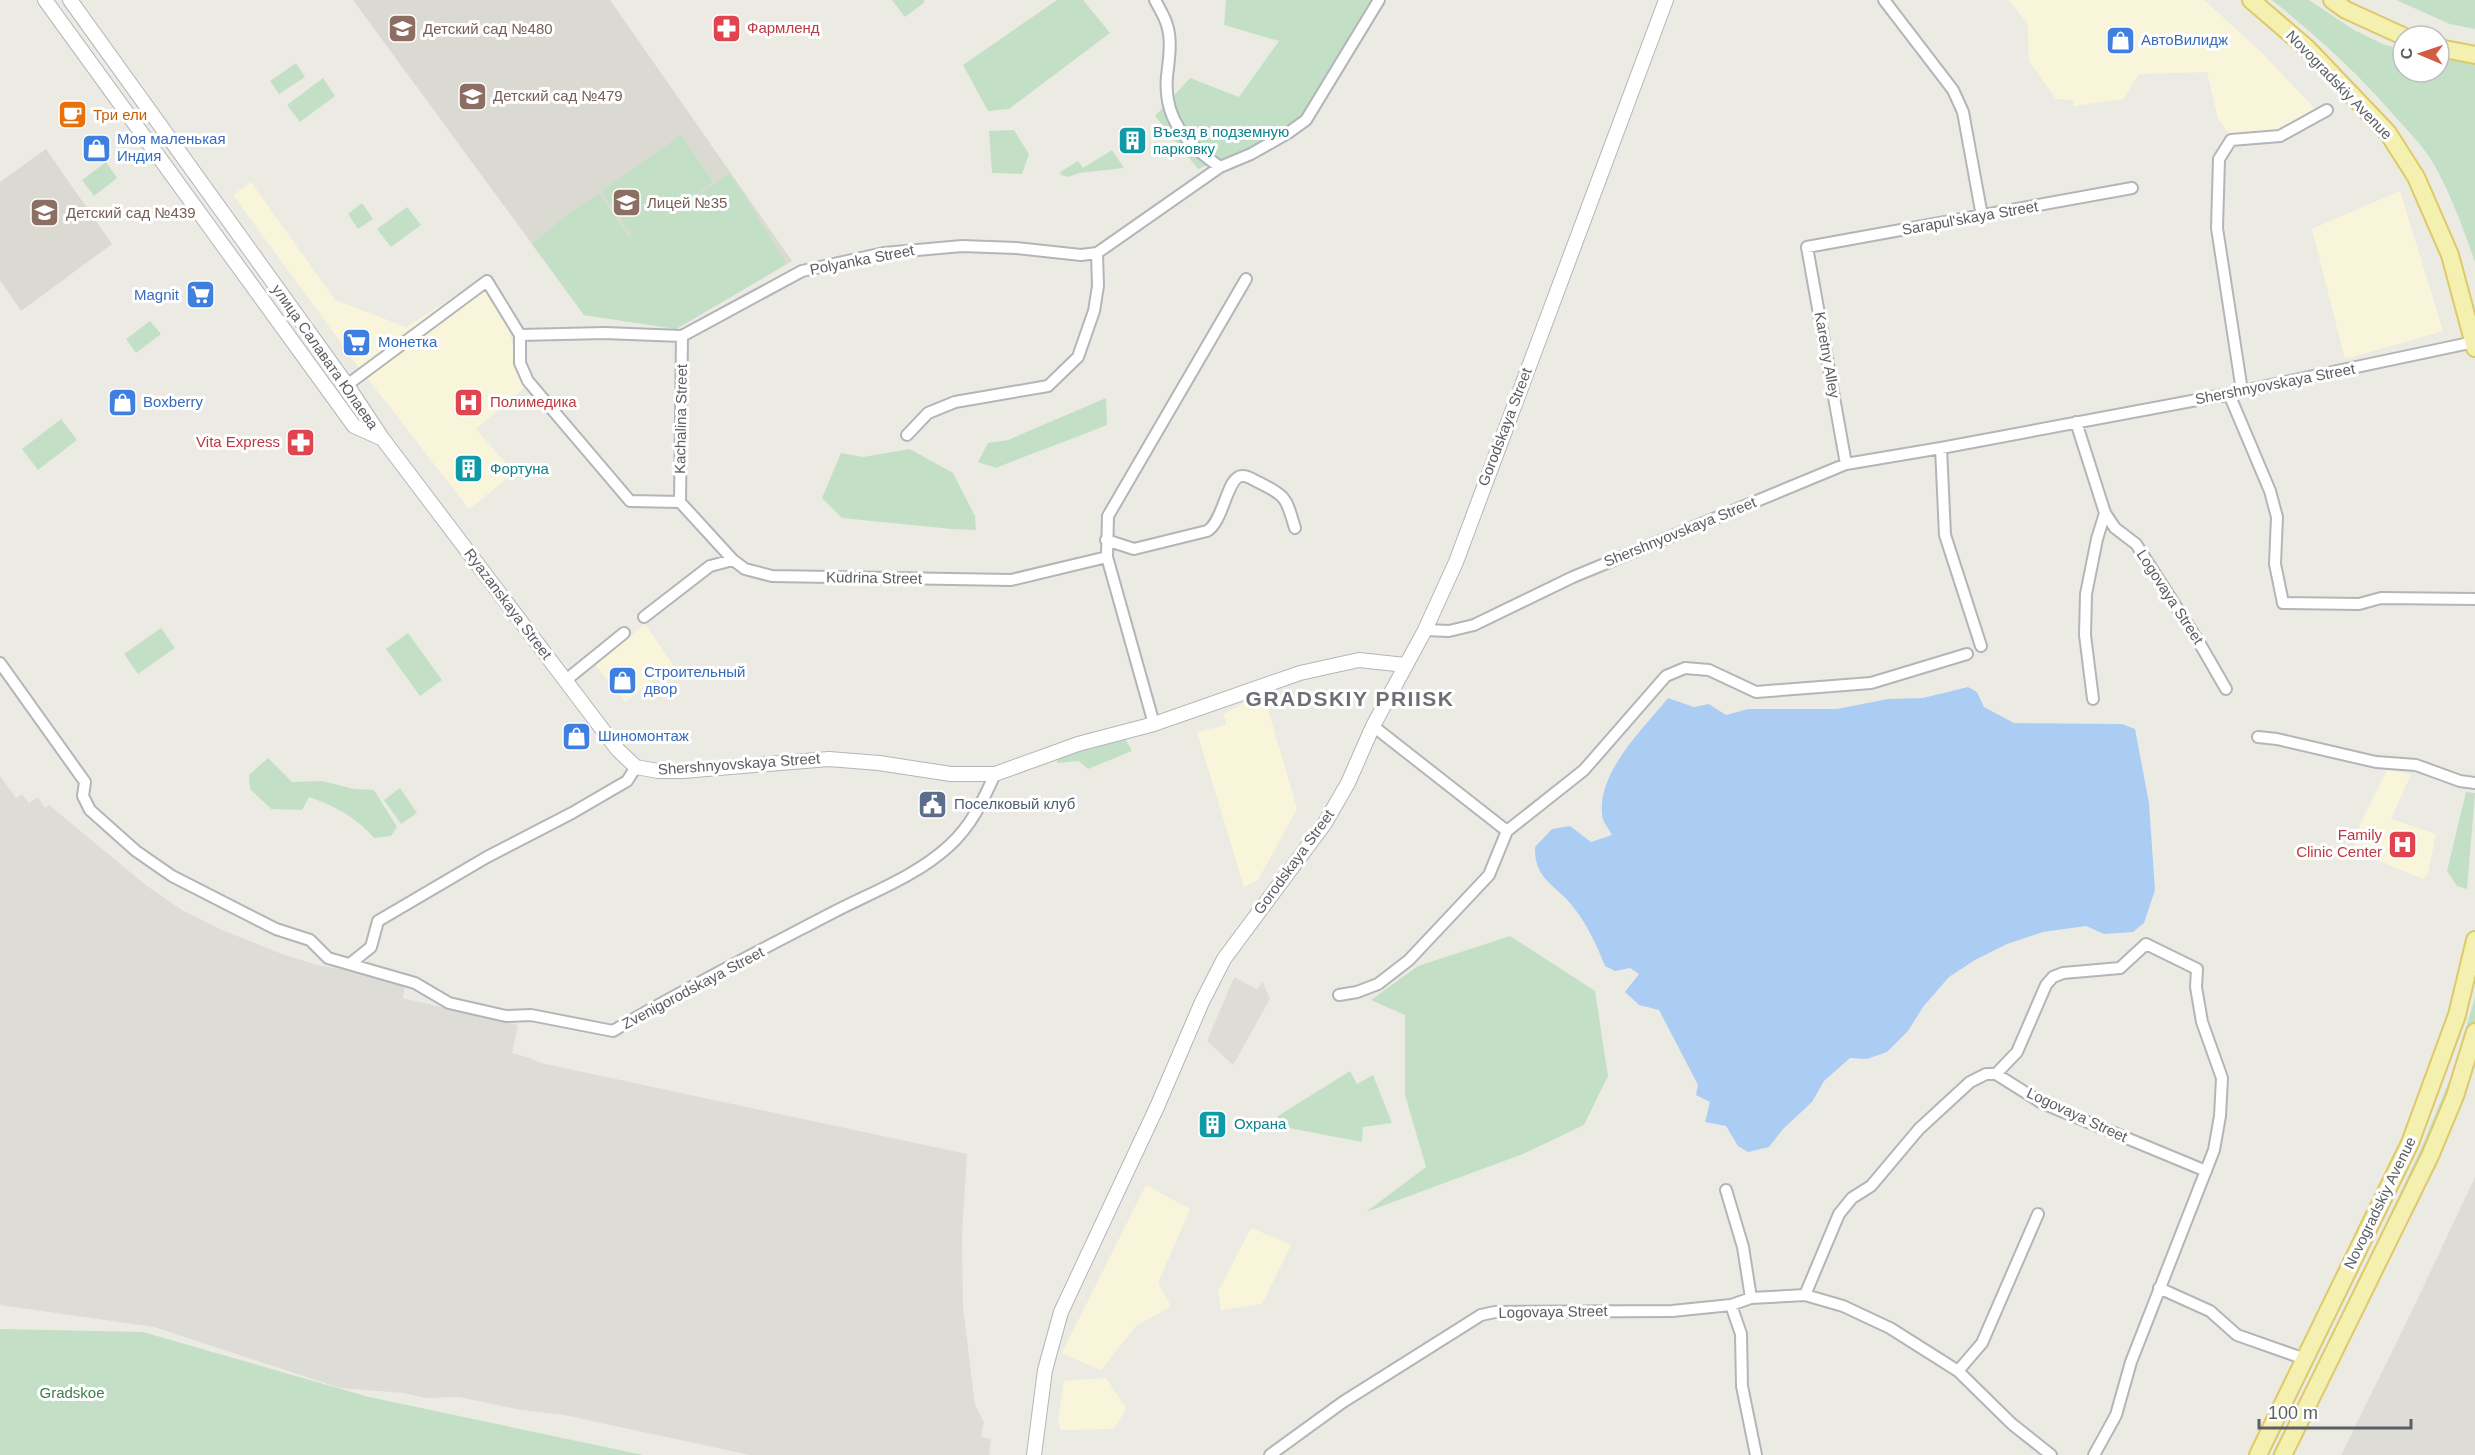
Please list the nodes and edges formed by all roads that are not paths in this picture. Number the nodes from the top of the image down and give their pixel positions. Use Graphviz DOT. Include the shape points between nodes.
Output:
graph roads {
  1 [pos="45,0"];
  2 [pos="70,0"];
  3 [pos="1155,0"];
  4 [pos="1379,0"];
  5 [pos="1666,0"];
  6 [pos="1884,0"];
  7 [pos="2251,0"];
  8 [pos="2332,0"];
  9 [pos="2391,31"];
  10 [pos="106,50"];
  11 [pos="2451,50"];
  12 [pos="2475,55"];
  13 [pos="89,62"];
  14 [pos="2326,110"];
  15 [pos="189,166"];
  16 [pos="1220,167"];
  17 [pos="174,178"];
  18 [pos="2132,188"];
  19 [pos="1982,216"];
  20 [pos="1808,247"];
  21 [pos="1097,253"];
  22 [pos="1246,279"];
  23 [pos="294,310"];
  24 [pos="277,323"];
  25 [pos="520,335"];
  26 [pos="682,336"];
  27 [pos="2474,345"];
  28 [pos="347,385"];
  29 [pos="2242,391"];
  30 [pos="2229,394"];
  31 [pos="332,396"];
  32 [pos="2076,422"];
  33 [pos="907,435"];
  34 [pos="382,438"];
  35 [pos="1941,448"];
  36 [pos="1846,464"];
  37 [pos="680,502"];
  38 [pos="2105,513"];
  39 [pos="1295,528"];
  40 [pos="1106,540"];
  41 [pos="718,543"];
  42 [pos="1107,557"];
  43 [pos="733,560"];
  44 [pos="710,566"];
  45 [pos="2475,599"];
  46 [pos="644,616"];
  47 [pos="1425,630"];
  48 [pos="624,633"];
  49 [pos="1981,646"];
  50 [pos="1967,654"];
  51 [pos="0,663"];
  52 [pos="1405,665"];
  53 [pos="566,680"];
  54 [pos="2226,689"];
  55 [pos="2093,699"];
  56 [pos="1154,724"];
  57 [pos="1373,726"];
  58 [pos="2258,737"];
  59 [pos="636,767"];
  60 [pos="995,774"];
  61 [pos="2475,783"];
  62 [pos="1507,831"];
  63 [pos="2475,940"];
  64 [pos="350,964"];
  65 [pos="1338,995"];
  66 [pos="2475,1032"];
  67 [pos="1996,1074"];
  68 [pos="2206,1171"];
  69 [pos="1726,1190"];
  70 [pos="2038,1214"];
  71 [pos="2159,1288"];
  72 [pos="1805,1294"];
  73 [pos="1751,1298"];
  74 [pos="1731,1305"];
  75 [pos="2305,1359"];
  76 [pos="1958,1371"];
  77 [pos="1034,1455"];
  78 [pos="1270,1455"];
  79 [pos="1756,1455"];
  80 [pos="2052,1455"];
  81 [pos="2094,1455"];
  82 [pos="2258,1455"];
  83 [pos="2283,1455"];
  1 -- 13 [label="street, улица Салавата Юлаева"];
  2 -- 10 [label="street, улица Салавата Юлаева"];
  3 -- 16 [label="street" via="1168,26 1166,87 1171,110 1179,130 1197,151"];
  4 -- 16 [label="street" via="1306,120 1251,154"];
  5 -- 47 [label="street, Gorodskaya Street" via="1456,562"];
  6 -- 19 [label="street" via="1953,90 1963,112"];
  7 -- 27 [label="main road, Novogradskiy Avenue" via="2307,48 2388,133 2416,177 2450,255"];
  8 -- 9 [label="main road"];
  10 -- 13 [label="street"];
  10 -- 15 [label="street, улица Салавата Юлаева"];
  11 -- 12 [label="main road"];
  13 -- 17 [label="street, улица Салавата Юлаева"];
  14 -- 29 [label="street" via="2280,136 2231,140 2219,159 2217,228"];
  15 -- 17 [label="street"];
  15 -- 23 [label="street, улица Салавата Юлаева"];
  16 -- 21 [label="street"];
  17 -- 24 [label="street, улица Салавата Юлаева"];
  18 -- 19 [label="street, Sarapul'skaya Street"];
  19 -- 20 [label="street, Sarapul'skaya Street"];
  20 -- 36 [label="street, Karetny Alley"];
  21 -- 26 [label="street, Polyanka Street" via="962,246 851,259 802,272"];
  21 -- 33 [label="street" via="1095,311 1078,357 1048,386 955,402 928,413"];
  22 -- 40 [label="street" via="1108,516"];
  23 -- 24 [label="street"];
  23 -- 28 [label="street, улица Салавата Юлаева"];
  24 -- 31 [label="street, улица Салавата Юлаева"];
  25 -- 26 [label="street"];
  25 -- 28 [label="street" via="487,281"];
  25 -- 37 [label="street" via="520,363 528,381 630,501"];
  26 -- 37 [label="street, Kachalina Street"];
  27 -- 29 [label="street, Shershnyovskaya Street"];
  28 -- 31 [label="street"];
  28 -- 34 [label="street, улица Салавата Юлаева"];
  29 -- 30 [label="street, Shershnyovskaya Street"];
  30 -- 32 [label="street, Shershnyovskaya Street"];
  30 -- 45 [label="street" via="2277,517 2275,564 2283,603 2359,604 2381,597"];
  31 -- 34 [label="street, улица Салавата Юлаева" via="354,426"];
  32 -- 35 [label="street, Shershnyovskaya Street"];
  32 -- 38 [label="street"];
  34 -- 53 [label="street, Ryazanskaya Street"];
  35 -- 36 [label="street, Shershnyovskaya Street"];
  35 -- 49 [label="street" via="1945,535"];
  36 -- 47 [label="street, Shershnyovskaya Street" via="1573,577 1474,625 1449,631"];
  37 -- 41 [label="street"];
  38 -- 54 [label="street, Logovaya Street" via="2115,528 2136,544"];
  38 -- 55 [label="street" via="2086,594 2085,635"];
  39 -- 40 [label="street" via="1285,498 1245,476 1232,482 1219,520 1207,531 1134,549"];
  40 -- 42 [label="street"];
  41 -- 43 [label="street"];
  41 -- 44 [label="street"];
  42 -- 43 [label="street, Kudrina Street" via="1011,580 772,576 745,569"];
  42 -- 56 [label="street"];
  43 -- 44 [label="street"];
  44 -- 46 [label="street"];
  47 -- 52 [label="street, Gorodskaya Street"];
  48 -- 53 [label="street"];
  50 -- 62 [label="street" via="1871,683 1756,692 1709,670 1685,668 1666,676 1584,770"];
  51 -- 64 [label="street, Zvenigorodskaya Street" via="85,782 82,796 90,810 136,851 172,876 276,928 310,940 328,958"];
  52 -- 56 [label="street, Shershnyovskaya Street" via="1348,661 1300,673"];
  52 -- 57 [label="street, Gorodskaya Street"];
  53 -- 59 [label="street, Ryazanskaya Street" via="618,750"];
  56 -- 60 [label="street, Shershnyovskaya Street" via="1078,744"];
  57 -- 62 [label="street"];
  57 -- 77 [label="street, Gorodskaya Street" via="1325,823 1224,959 1202,1002 1060,1312 1045,1370"];
  58 -- 61 [label="street" via="2376,762 2416,765"];
  59 -- 60 [label="street, Shershnyovskaya Street" via="683,771 829,759 951,774"];
  59 -- 64 [label="street, Shershnyovskaya Street" via="627,781 378,921 371,947"];
  60 -- 64 [label="street, Zvenigorodskaya Street" via="967,828 947,848 902,879 613,1031 531,1015 506,1016 449,1003 415,983"];
  62 -- 65 [label="street" via="1489,875 1409,960 1378,984"];
  63 -- 75 [label="main road, Novogradskiy Avenue" via="2457,1015 2410,1143"];
  66 -- 83 [label="main road, Novogradskiy Avenue" via="2455,1096 2430,1156"];
  67 -- 68 [label="street, Logovaya Street" via="2042,1103"];
  67 -- 68 [label="street" via="2017,1052 2053,977 2120,968 2146,944 2168,954 2197,969 2202,1022 2222,1078 2220,1116"];
  67 -- 72 [label="street" via="1970,1082 1918,1129 1871,1186 1852,1198 1839,1214"];
  68 -- 71 [label="street"];
  69 -- 73 [label="street" via="1743,1247"];
  70 -- 76 [label="street" via="1982,1343"];
  71 -- 75 [label="street" via="2210,1311 2237,1335"];
  71 -- 81 [label="street" via="2116,1415"];
  72 -- 73 [label="street, Logovaya Street"];
  72 -- 76 [label="street, Logovaya Street" via="1890,1328"];
  73 -- 74 [label="street, Logovaya Street"];
  74 -- 78 [label="street, Logovaya Street" via="1672,1311 1481,1315 1343,1402"];
  74 -- 79 [label="street" via="1741,1334 1742,1386"];
  75 -- 82 [label="main road, Novogradskiy Avenue"];
  76 -- 80 [label="street, Logovaya Street" via="2012,1424"];
}
